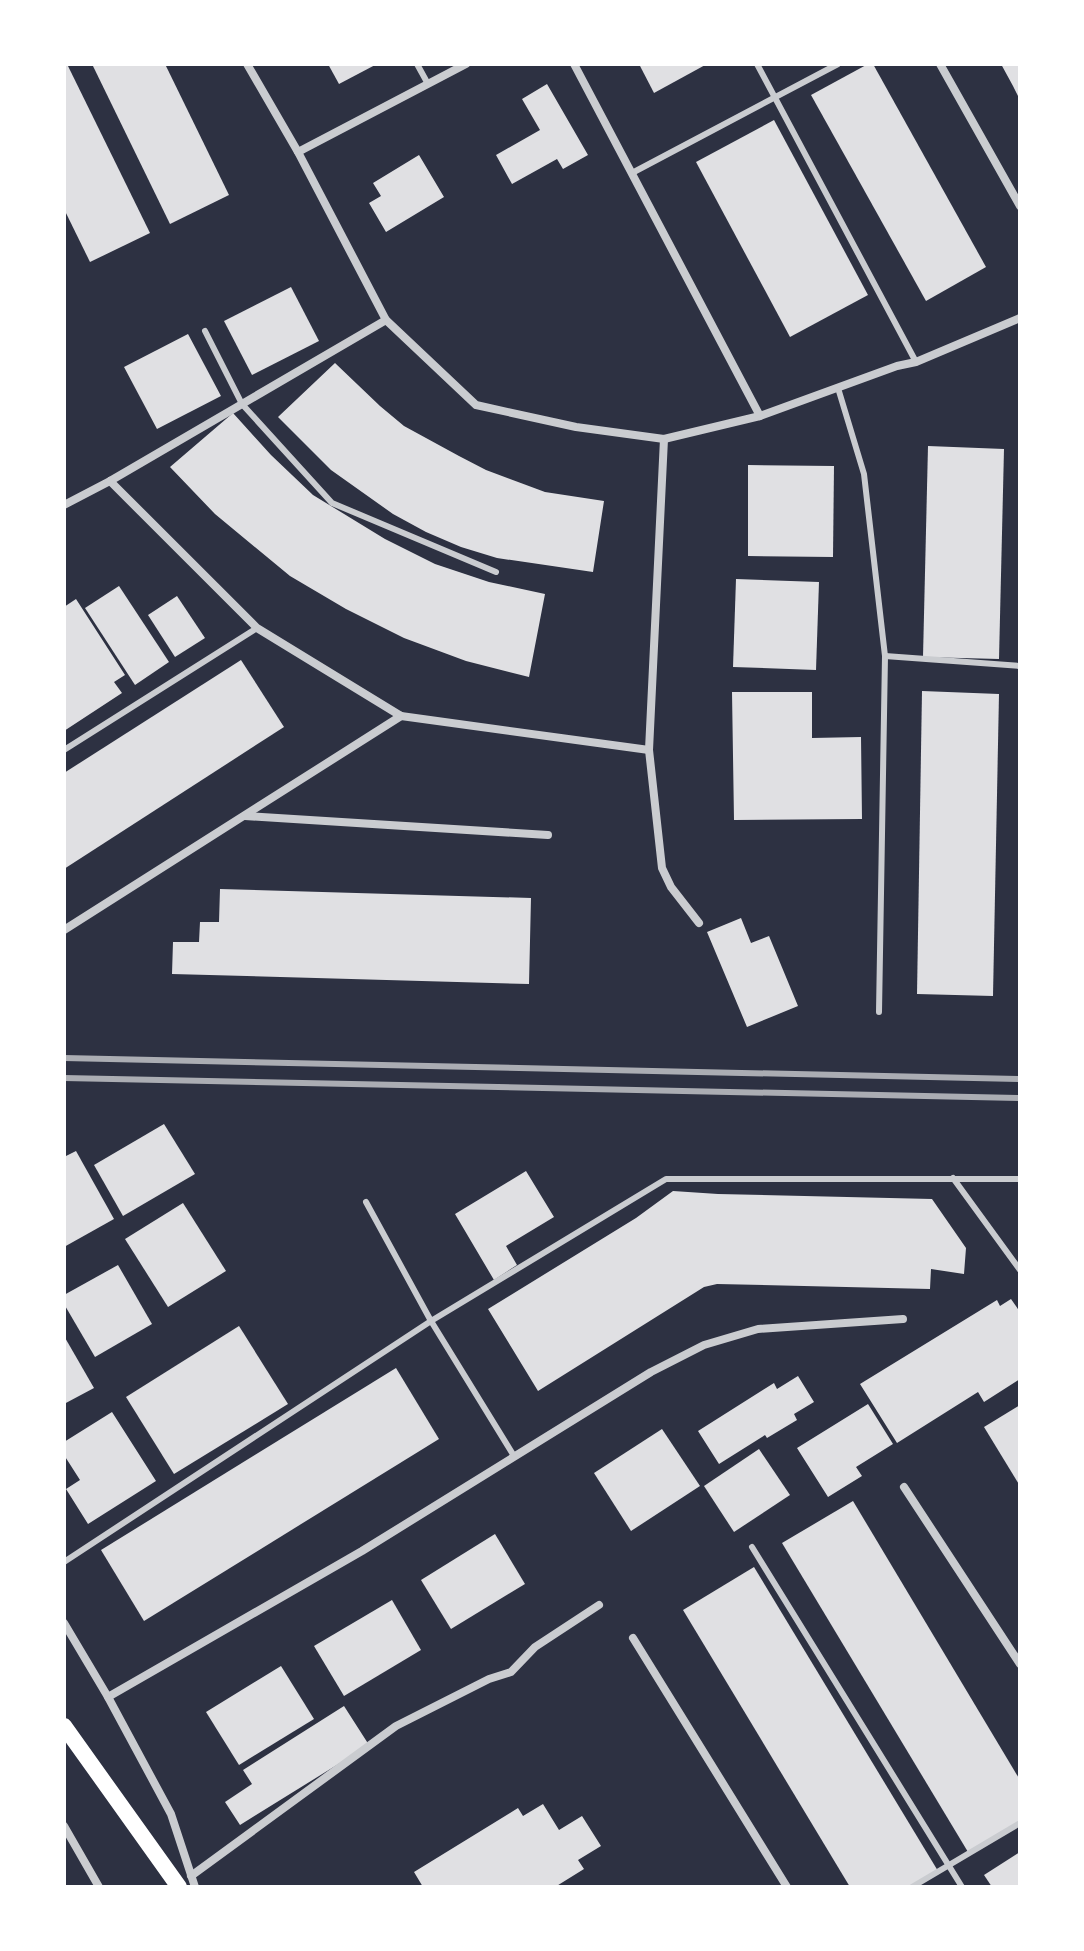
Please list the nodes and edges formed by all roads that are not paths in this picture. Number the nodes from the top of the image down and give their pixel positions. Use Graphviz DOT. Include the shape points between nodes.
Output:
graph roads {
  1 [pos="247,64"];
  2 [pos="417,64"];
  3 [pos="466,64"];
  4 [pos="574,64"];
  5 [pos="757,64"];
  6 [pos="838,64"];
  7 [pos="940,64"];
  8 [pos="428,84"];
  9 [pos="775,98"];
  10 [pos="298,152"];
  11 [pos="632,173"];
  12 [pos="1020,206"];
  13 [pos="1020,318"];
  14 [pos="386,320"];
  15 [pos="205,331"];
  16 [pos="916,362"];
  17 [pos="838,388"];
  18 [pos="242,404"];
  19 [pos="760,416"];
  20 [pos="664,439"];
  21 [pos="110,481"];
  22 [pos="64,505"];
  23 [pos="496,572"];
  24 [pos="257,628"];
  25 [pos="885,656"];
  26 [pos="1020,666"];
  27 [pos="401,716"];
  28 [pos="64,750"];
  29 [pos="649,750"];
  30 [pos="244,816"];
  31 [pos="548,835"];
  32 [pos="699,923"];
  33 [pos="64,930"];
  34 [pos="879,1012"];
  35 [pos="953,1178"];
  36 [pos="1020,1179"];
  37 [pos="366,1202"];
  38 [pos="1020,1270"];
  39 [pos="903,1319"];
  40 [pos="431,1321"];
  41 [pos="514,1456"];
  42 [pos="904,1487"];
  43 [pos="752,1547"];
  44 [pos="64,1562"];
  45 [pos="599,1605"];
  46 [pos="64,1623"];
  47 [pos="633,1638"];
  48 [pos="1020,1664"];
  49 [pos="108,1697"];
  50 [pos="64,1726"];
  51 [pos="1020,1823"];
  52 [pos="64,1826"];
  53 [pos="948,1865"];
  54 [pos="185,1881"];
  55 [pos="99,1887"];
  56 [pos="195,1887"];
  57 [pos="787,1887"];
  58 [pos="912,1887"];
  59 [pos="962,1887"];
  1 -- 10 [label="street"];
  2 -- 8 [label="lane"];
  3 -- 8 [label="street"];
  4 -- 11 [label="street"];
  5 -- 9 [label="lane"];
  6 -- 9 [label="lane"];
  7 -- 12 [label="street"];
  8 -- 10 [label="street"];
  9 -- 11 [label="lane"];
  9 -- 16 [label="lane"];
  10 -- 14 [label="street"];
  11 -- 19 [label="street"];
  13 -- 16 [label="street"];
  14 -- 18 [label="street"];
  14 -- 20 [label="street" via="476,405"];
  15 -- 18 [label="lane"];
  16 -- 17 [label="street"];
  17 -- 19 [label="street"];
  17 -- 25 [label="lane" via="864,474"];
  18 -- 21 [label="street"];
  18 -- 23 [label="lane" via="332,503"];
  19 -- 20 [label="street"];
  20 -- 29 [label="street"];
  21 -- 22 [label="street"];
  21 -- 24 [label="street"];
  24 -- 27 [label="street"];
  24 -- 28 [label="lane"];
  25 -- 26 [label="lane"];
  25 -- 34 [label="lane"];
  27 -- 29 [label="street"];
  27 -- 30 [label="street"];
  29 -- 32 [label="street" via="662,868"];
  30 -- 31 [label="street"];
  30 -- 33 [label="street"];
  35 -- 36 [label="lane"];
  35 -- 38 [label="lane"];
  35 -- 40 [label="lane" via="666,1179"];
  37 -- 40 [label="lane"];
  39 -- 41 [label="street" via="758,1329 704,1345"];
  40 -- 41 [label="lane"];
  40 -- 44 [label="lane"];
  41 -- 49 [label="street" via="362,1551"];
  42 -- 48 [label="street"];
  43 -- 53 [label="lane"];
  45 -- 54 [label="street" via="535,1647 511,1672 396,1726"];
  46 -- 49 [label="street"];
  47 -- 57 [label="street"];
  49 -- 54 [label="street" via="171,1814"];
  50 -- 54 [label="main road"];
  51 -- 53 [label="lane"];
  52 -- 55 [label="street"];
  53 -- 58 [label="lane"];
  53 -- 59 [label="lane"];
  54 -- 56 [label="street"];
}
